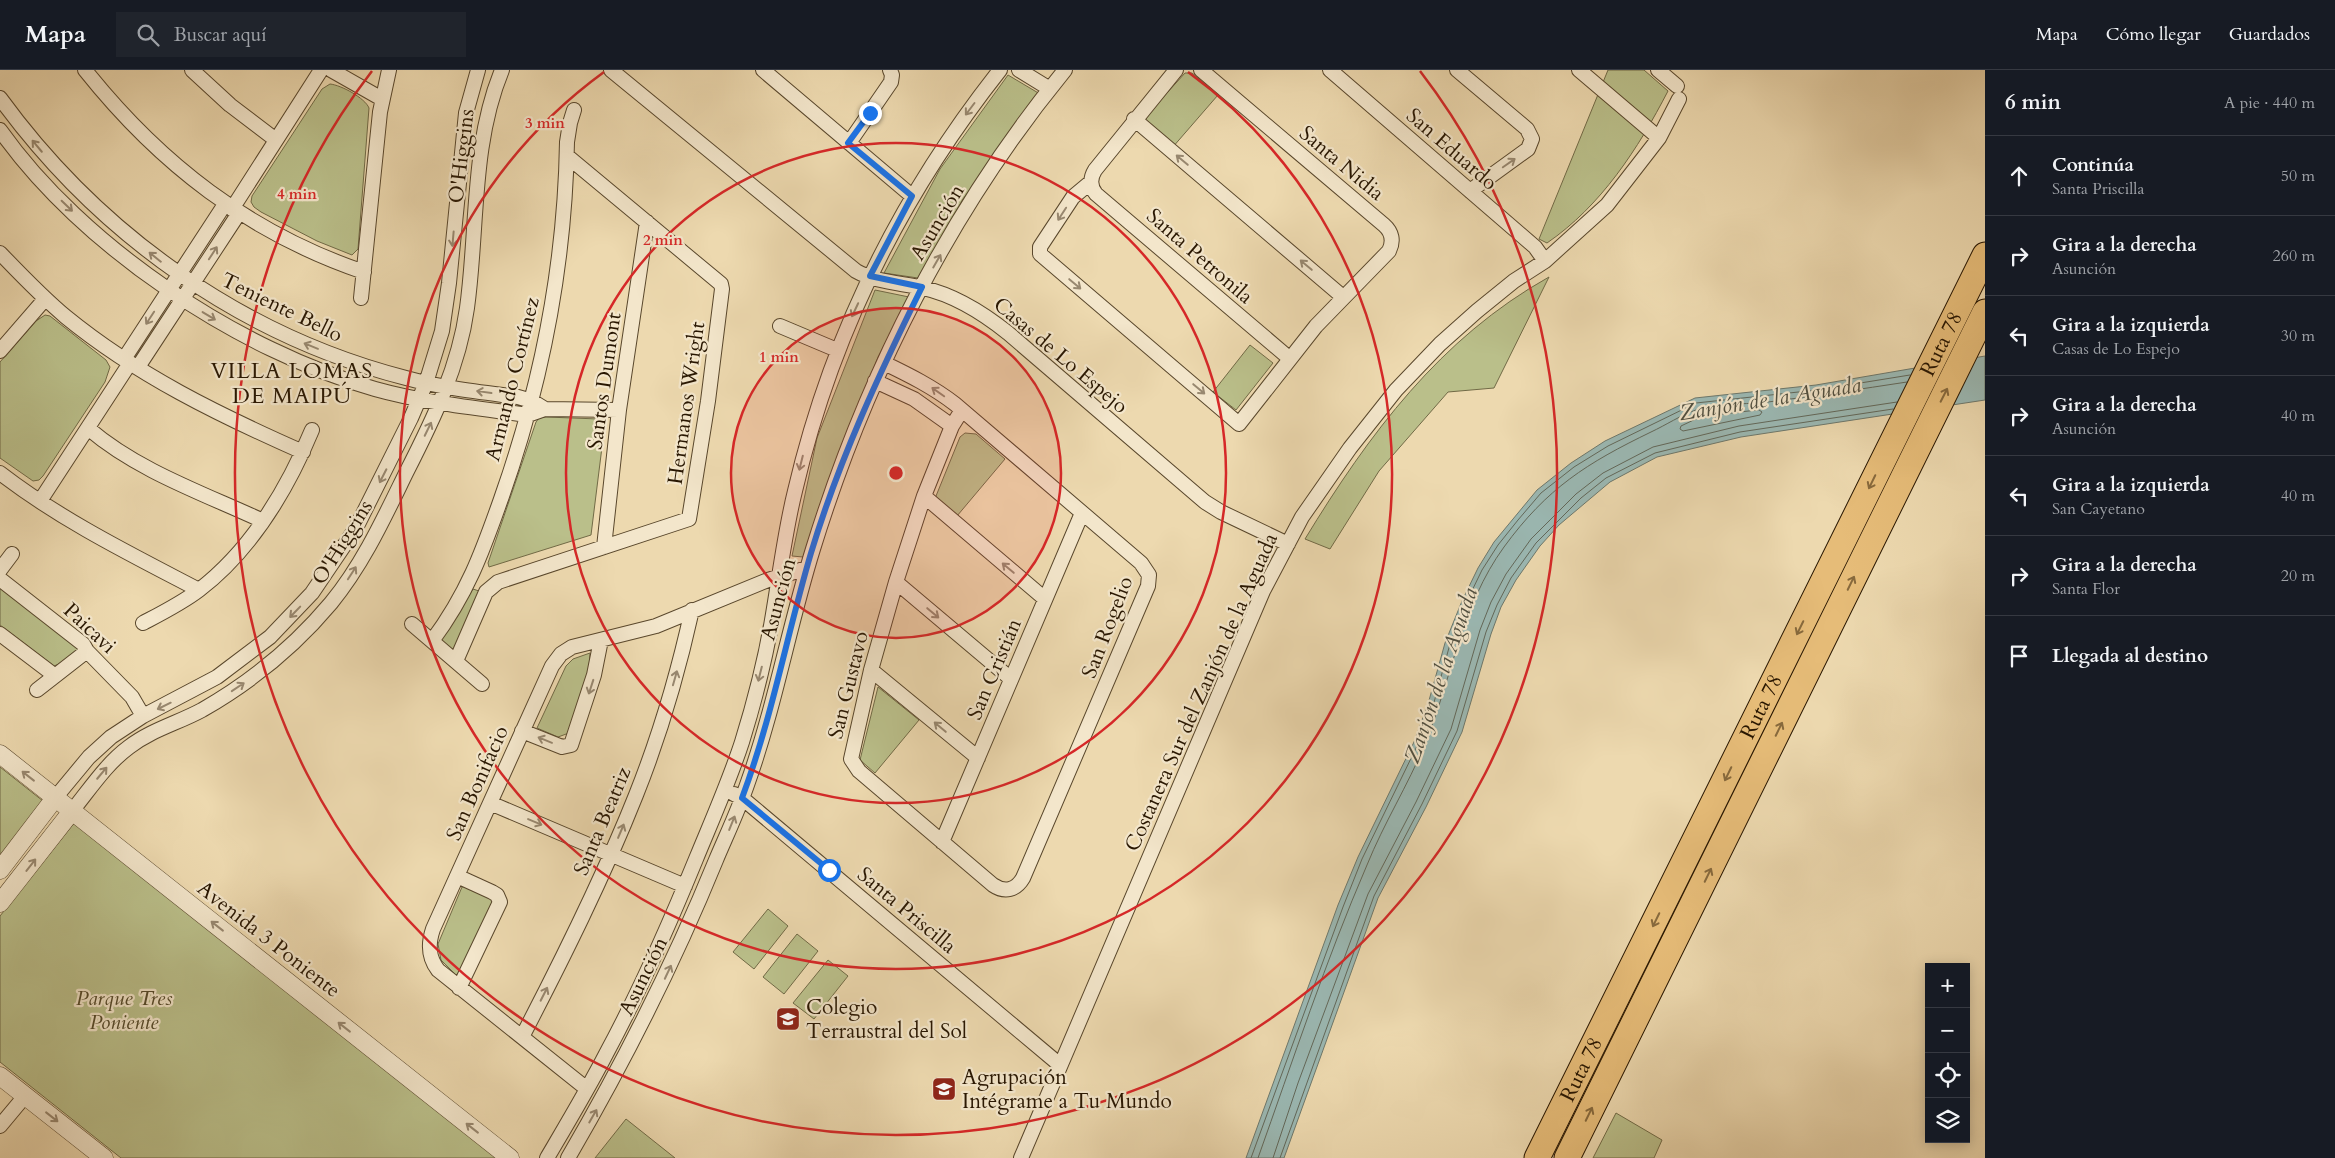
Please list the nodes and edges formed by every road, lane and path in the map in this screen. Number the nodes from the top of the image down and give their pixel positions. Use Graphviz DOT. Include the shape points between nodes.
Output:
graph roads {
  1 [pos="84,70"];
  2 [pos="192,70"];
  3 [pos="321,70"];
  4 [pos="331,70"];
  5 [pos="390,70"];
  6 [pos="478,70"];
  7 [pos="502,70"];
  8 [pos="612,70"];
  9 [pos="763,70"];
  10 [pos="890,70"];
  11 [pos="1000,70"];
  12 [pos="1019,70"];
  13 [pos="1065,70"];
  14 [pos="1201,70"];
  15 [pos="1330,70"];
  16 [pos="1457,70"];
  17 [pos="1579,70"];
  18 [pos="1658,70"];
  19 [pos="1174,71"];
  20 [pos="1050,89"];
  21 [pos="0,98"];
  22 [pos="382,99"];
  23 [pos="574,110"];
  24 [pos="1134,119"];
  25 [pos="0,130"];
  26 [pos="1659,138"];
  27 [pos="276,140"];
  28 [pos="848,143"];
  29 [pos="567,156"];
  30 [pos="1091,182"];
  31 [pos="1470,191"];
  32 [pos="912,196"];
  33 [pos="232,208"];
  34 [pos="647,222"];
  35 [pos="0,253"];
  36 [pos="1985,255"];
  37 [pos="1545,261"];
  38 [pos="364,272"];
  39 [pos="179,274"];
  40 [pos="870,276"];
  41 [pos="193,284"];
  42 [pos="922,287"];
  43 [pos="169,290"];
  44 [pos="1343,297"];
  45 [pos="361,298"];
  46 [pos="45,299"];
  47 [pos="182,300"];
  48 [pos="1985,312"];
  49 [pos="780,326"];
  50 [pos="837,350"];
  51 [pos="0,351"];
  52 [pos="1289,358"];
  53 [pos="131,363"];
  54 [pos="884,363"];
  55 [pos="875,381"];
  56 [pos="426,383"];
  57 [pos="447,387"];
  58 [pos="419,399"];
  59 [pos="532,401"];
  60 [pos="441,402"];
  61 [pos="545,409"];
  62 [pos="618,410"];
  63 [pos="962,410"];
  64 [pos="528,416"];
  65 [pos="952,426"];
  66 [pos="89,428"];
  67 [pos="312,430"];
  68 [pos="303,452"];
  69 [pos="0,472"];
  70 [pos="924,496"];
  71 [pos="40,501"];
  72 [pos="1082,513"];
  73 [pos="263,521"];
  74 [pos="1288,544"];
  75 [pos="604,547"];
  76 [pos="12,554"];
  77 [pos="807,568"];
  78 [pos="0,570"];
  79 [pos="473,574"];
  80 [pos="779,576"];
  81 [pos="0,579"];
  82 [pos="896,582"];
  83 [pos="491,586"];
  84 [pos="199,590"];
  85 [pos="1045,599"];
  86 [pos="692,610"];
  87 [pos="143,623"];
  88 [pos="412,624"];
  89 [pos="0,634"];
  90 [pos="602,640"];
  91 [pos="432,641"];
  92 [pos="87,652"];
  93 [pos="456,661"];
  94 [pos="872,670"];
  95 [pos="54,676"];
  96 [pos="1011,679"];
  97 [pos="482,684"];
  98 [pos="37,690"];
  99 [pos="143,716"];
  100 [pos="522,731"];
  101 [pos="0,754"];
  102 [pos="978,758"];
  103 [pos="725,790"];
  104 [pos="55,798"];
  105 [pos="742,798"];
  106 [pos="490,802"];
  107 [pos="72,811"];
  108 [pos="942,842"];
  109 [pos="611,854"];
  110 [pos="0,870"];
  111 [pos="457,876"];
  112 [pos="685,886"];
  113 [pos="1009,890"];
  114 [pos="0,903"];
  115 [pos="459,988"];
  116 [pos="522,1038"];
  117 [pos="1060,1065"];
  118 [pos="0,1076"];
  119 [pos="587,1089"];
  120 [pos="25,1096"];
  121 [pos="0,1126"];
  122 [pos="104,1158"];
  123 [pos="510,1158"];
  124 [pos="547,1158"];
  125 [pos="568,1158"];
  126 [pos="1021,1158"];
  127 [pos="1537,1158"];
  128 [pos="1567,1158"];
  1 -- 33 [label="street" via="121,115 158,151"];
  2 -- 27 [label="street" via="230,105"];
  3 -- 27 [label="street"];
  4 -- 22 [label="street"];
  5 -- 22 [label="street"];
  6 -- 56 [label="street, O'Higgins, one-way" via="466,113 445,315"];
  7 -- 57 [label="street, O'Higgins" via="483,132 467,312"];
  8 -- 40 [label="street, Casas de Lo Espejo" via="852,268"];
  9 -- 28 [label="street"];
  10 -- 28 [label="street" via="891,82"];
  11 -- 32 [label="street, Asunción, one-way" via="960,122"];
  12 -- 20 [label="street"];
  13 -- 20 [label="street, Asunción"];
  14 -- 44 [label="street, Santa Nidia" via="1388,228 1392,240 1389,251"];
  15 -- 31 [label="street, San Eduardo"];
  31 -- 16 [label="street, one-way" via="1528,149 1532,140 1527,129"];
  17 -- 26 [label="street"];
  18 -- 26 [label="street, Costanera Sur del Zanjón de la Aguada" via="1678,92"];
  19 -- 24 [label="street"];
  42 -- 20 [label="street, Asunción, one-way" via="977,193"];
  39 -- 21 [label="street, Teniente Bello, one-way" via="122,230 67,180"];
  22 -- 38 [label="street"];
  23 -- 29 [label="street, Armando Cortínez"];
  24 -- 30 [label="street" via="1095,170"];
  44 -- 24 [label="street, one-way"];
  25 -- 43 [label="street, Teniente Bello, one-way" via="29,167 80,219"];
  26 -- 37 [label="street, Costanera Sur del Zanjón de la Aguada" via="1607,205"];
  27 -- 33 [label="street"];
  28 -- 32 [label="street"];
  29 -- 34 [label="street, Hermanos Wright"];
  29 -- 59 [label="street, Armando Cortínez" via="552,314"];
  30 -- 52 [label="street, Santa Petronila" via="1096,194"];
  30 -- 52 [label="street, Santa Nidia, one-way" via="1073,197 1039,251 1240,424"];
  31 -- 37 [label="street, San Eduardo" via="1535,247"];
  32 -- 40 [label="street, Asunción"];
  33 -- 38 [label="street" via="320,255"];
  33 -- 39 [label="street"];
  41 -- 33 [label="street, one-way"];
  34 -- 62 [label="street, Santos Dumont"];
  34 -- 75 [label="street, Hermanos Wright" via="721,284 708,401 689,519"];
  35 -- 46 [label="street"];
  36 -- 127 [label="highway, Ruta 78, one-way"];
  37 -- 74 [label="street, Costanera Sur del Zanjón de la Aguada" via="1477,311 1396,390 1350,448 1302,517"];
  38 -- 45 [label="street"];
  39 -- 41 [label="street, Teniente Bello"];
  39 -- 43 [label="street"];
  40 -- 42 [label="street, Casas de Lo Espejo"];
  40 -- 50 [label="street, Asunción, one-way"];
  41 -- 47 [label="street"];
  56 -- 41 [label="street, Teniente Bello, one-way" via="338,357 293,338 239,312"];
  42 -- 54 [label="street, Asunción"];
  42 -- 74 [label="street, Casas de Lo Espejo" via="951,296 992,321 1205,502"];
  43 -- 47 [label="street, Teniente Bello"];
  43 -- 53 [label="street, one-way"];
  44 -- 52 [label="street, Santa Nidia"];
  46 -- 51 [label="street"];
  46 -- 53 [label="street"];
  47 -- 53 [label="street"];
  47 -- 58 [label="street, Teniente Bello, one-way" via="231,329 289,357 375,389"];
  128 -- 48 [label="highway, Ruta 78, one-way"];
  49 -- 50 [label="street"];
  50 -- 80 [label="street, Asunción, one-way" via="802,461 788,518"];
  53 -- 66 [label="street"];
  53 -- 68 [label="street" via="191,400"];
  54 -- 55 [label="street, Asunción"];
  63 -- 54 [label="street, San Rogelio, one-way" via="934,389"];
  55 -- 65 [label="street" via="914,399"];
  55 -- 77 [label="street, Asunción" via="831,493"];
  56 -- 57 [label="street, Teniente Bello"];
  56 -- 58 [label="street, O'Higgins"];
  59 -- 57 [label="street, Teniente Bello, one-way"];
  57 -- 60 [label="street, O'Higgins"];
  58 -- 60 [label="street, Teniente Bello"];
  58 -- 99 [label="street, O'Higgins, one-way" via="402,440 356,528 312,593 270,638 236,665"];
  59 -- 61 [label="street, Teniente Bello"];
  59 -- 64 [label="street, Armando Cortínez"];
  60 -- 64 [label="street, Teniente Bello"];
  107 -- 60 [label="street, O'Higgins, one-way" via="102,773 131,745 231,692 264,669 305,632 340,591 371,543"];
  61 -- 62 [label="street"];
  61 -- 64 [label="street"];
  62 -- 75 [label="street, Santos Dumont"];
  63 -- 65 [label="street"];
  63 -- 72 [label="street, San Rogelio"];
  64 -- 79 [label="street, Armando Cortínez"];
  65 -- 70 [label="street, San Gustavo"];
  66 -- 71 [label="street"];
  66 -- 73 [label="street" via="142,464"];
  67 -- 68 [label="street"];
  68 -- 73 [label="street"];
  69 -- 71 [label="street"];
  70 -- 82 [label="street, San Gustavo"];
  85 -- 70 [label="street, one-way"];
  71 -- 84 [label="street" via="107,542"];
  72 -- 85 [label="street, San Cristián"];
  72 -- 113 [label="street, San Rogelio" via="1145,567 1149,575 1148,586 1023,878"];
  73 -- 84 [label="street" via="245,546"];
  74 -- 117 [label="street, Costanera Sur del Zanjón de la Aguada" via="1263,590"];
  75 -- 83 [label="street, Hermanos Wright"];
  76 -- 78 [label="street"];
  77 -- 80 [label="street, San Bonifacio"];
  77 -- 105 [label="street, Asunción" via="766,724"];
  79 -- 83 [label="street"];
  79 -- 91 [label="street, Armando Cortínez"];
  80 -- 86 [label="street, San Bonifacio"];
  80 -- 103 [label="street, Asunción, one-way" via="757,686"];
  81 -- 92 [label="street, Paicavi" via="83,644"];
  82 -- 94 [label="street, San Gustavo"];
  82 -- 96 [label="street, one-way"];
  83 -- 93 [label="street"];
  84 -- 87 [label="street"];
  85 -- 96 [label="street, San Cristián"];
  86 -- 90 [label="street, San Bonifacio" via="656,626"];
  109 -- 86 [label="street, Santa Beatriz, one-way" via="662,722"];
  88 -- 91 [label="street"];
  89 -- 95 [label="street"];
  90 -- 100 [label="street, San Bonifacio" via="572,647 557,659"];
  90 -- 100 [label="street, one-way" via="594,675 570,745 562,747"];
  91 -- 93 [label="street"];
  92 -- 95 [label="street"];
  92 -- 99 [label="street, Paicavi" via="132,698"];
  93 -- 97 [label="street"];
  102 -- 94 [label="street, one-way"];
  94 -- 108 [label="street, San Gustavo" via="851,751 852,762"];
  95 -- 98 [label="street"];
  96 -- 102 [label="street, San Cristián"];
  99 -- 104 [label="street, O'Higgins" via="100,746"];
  100 -- 106 [label="street, San Bonifacio"];
  104 -- 101 [label="street, Avenida 3 Poniente, one-way"];
  102 -- 108 [label="street, San Cristián"];
  103 -- 105 [label="street, Santa Priscilla"];
  103 -- 112 [label="street, Asunción"];
  104 -- 107 [label="street, Avenida 3 Poniente"];
  104 -- 110 [label="street, O'Higgins"];
  105 -- 117 [label="street, Santa Priscilla"];
  125 -- 105 [label="street, Asunción, one-way" via="664,980"];
  106 -- 109 [label="street, one-way"];
  106 -- 111 [label="street, San Bonifacio"];
  114 -- 107 [label="street, O'Higgins, one-way"];
  123 -- 107 [label="street, Avenida 3 Poniente, one-way"];
  108 -- 113 [label="street, San Gustavo" via="996,887"];
  109 -- 112 [label="street"];
  116 -- 109 [label="street, Santa Beatriz, one-way"];
  111 -- 115 [label="street, San Bonifacio" via="429,944 434,965"];
  111 -- 115 [label="street" via="497,895 500,902 500,908"];
  112 -- 119 [label="street, Asunción" via="635,997"];
  115 -- 116 [label="street, San Bonifacio"];
  116 -- 119 [label="street, San Bonifacio"];
  117 -- 126 [label="street, Costanera Sur del Zanjón de la Aguada"];
  118 -- 120 [label="street"];
  119 -- 124 [label="street, Asunción"];
  120 -- 121 [label="street"];
  120 -- 122 [label="street, one-way"];
}
